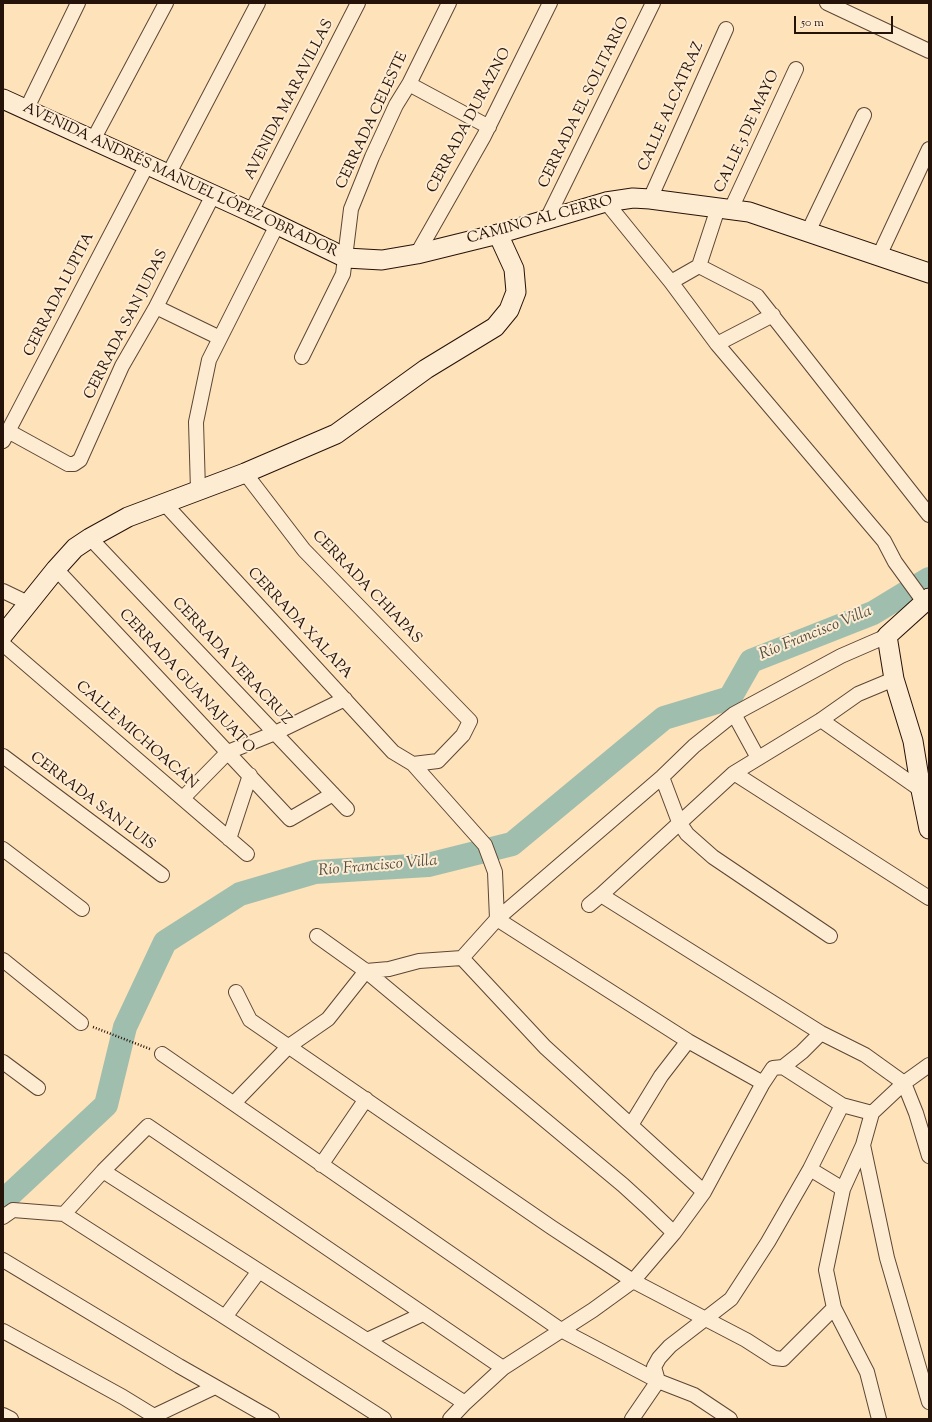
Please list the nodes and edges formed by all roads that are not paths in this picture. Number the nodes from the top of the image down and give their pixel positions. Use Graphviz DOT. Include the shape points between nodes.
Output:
graph roads {
  1 [pos="78,3"];
  2 [pos="166,3"];
  3 [pos="258,3"];
  4 [pos="358,3"];
  5 [pos="449,3"];
  6 [pos="550,3"];
  7 [pos="653,3"];
  8 [pos="827,3"];
  9 [pos="726,30"];
  10 [pos="929,51"];
  11 [pos="796,69"];
  12 [pos="409,84"];
  13 [pos="3,99"];
  14 [pos="26,110"];
  15 [pos="864,115"];
  16 [pos="488,127"];
  17 [pos="93,140"];
  18 [pos="929,149"];
  19 [pos="147,165"];
  20 [pos="168,175"];
  21 [pos="213,195"];
  22 [pos="650,199"];
  23 [pos="606,202"];
  24 [pos="725,209"];
  25 [pos="251,212"];
  26 [pos="547,219"];
  27 [pos="277,225"];
  28 [pos="808,232"];
  29 [pos="498,234"];
  30 [pos="417,254"];
  31 [pos="879,256"];
  32 [pos="346,258"];
  33 [pos="382,260"];
  34 [pos="699,266"];
  35 [pos="929,274"];
  36 [pos="671,282"];
  37 [pos="156,307"];
  38 [pos="772,315"];
  39 [pos="220,338"];
  40 [pos="717,344"];
  41 [pos="302,357"];
  42 [pos="6,436"];
  43 [pos="245,473"];
  44 [pos="198,490"];
  45 [pos="164,503"];
  46 [pos="929,515"];
  47 [pos="90,538"];
  48 [pos="56,569"];
  49 [pos="3,591"];
  50 [pos="927,600"];
  51 [pos="28,604"];
  52 [pos="3,635"];
  53 [pos="887,636"];
  54 [pos="3,644"];
  55 [pos="894,679"];
  56 [pos="345,699"];
  57 [pos="734,714"];
  58 [pos="821,720"];
  59 [pos="275,733"];
  60 [pos="228,752"];
  61 [pos="3,756"];
  62 [pos="758,758"];
  63 [pos="413,764"];
  64 [pos="734,773"];
  65 [pos="250,775"];
  66 [pos="662,777"];
  67 [pos="921,790"];
  68 [pos="333,794"];
  69 [pos="183,798"];
  70 [pos="347,809"];
  71 [pos="679,822"];
  72 [pos="929,829"];
  73 [pos="229,839"];
  74 [pos="3,850"];
  75 [pos="247,854"];
  76 [pos="162,875"];
  77 [pos="601,895"];
  78 [pos="929,898"];
  79 [pos="589,905"];
  80 [pos="82,909"];
  81 [pos="497,919"];
  82 [pos="317,936"];
  83 [pos="830,936"];
  84 [pos="462,958"];
  85 [pos="3,960"];
  86 [pos="366,971"];
  87 [pos="236,992"];
  88 [pos="81,1023"];
  89 [pos="821,1033"];
  90 [pos="688,1041"];
  91 [pos="289,1046"];
  92 [pos="162,1054"];
  93 [pos="3,1062"];
  94 [pos="929,1065"];
  95 [pos="783,1067"];
  96 [pos="762,1083"];
  97 [pos="904,1083"];
  98 [pos="38,1088"];
  99 [pos="366,1099"];
  100 [pos="234,1103"];
  101 [pos="842,1105"];
  102 [pos="872,1113"];
  103 [pos="631,1125"];
  104 [pos="863,1145"];
  105 [pos="929,1156"];
  106 [pos="321,1164"];
  107 [pos="810,1169"];
  108 [pos="103,1171"];
  109 [pos="843,1189"];
  110 [pos="704,1192"];
  111 [pos="64,1214"];
  112 [pos="3,1217"];
  113 [pos="674,1233"];
  114 [pos="3,1260"];
  115 [pos="259,1271"];
  116 [pos="633,1281"];
  117 [pos="834,1308"];
  118 [pos="423,1314"];
  119 [pos="224,1317"];
  120 [pos="707,1319"];
  121 [pos="561,1330"];
  122 [pos="3,1331"];
  123 [pos="367,1340"];
  124 [pos="503,1368"];
  125 [pos="658,1381"];
  126 [pos="215,1386"];
  127 [pos="929,1402"];
  128 [pos="466,1403"];
  129 [pos="3,1414"];
  130 [pos="155,1418"];
  131 [pos="11,1419"];
  132 [pos="272,1419"];
  133 [pos="384,1419"];
  134 [pos="450,1419"];
  135 [pos="632,1419"];
  136 [pos="730,1419"];
  137 [pos="879,1419"];
  1 -- 14 [label="street"];
  2 -- 17 [label="street"];
  3 -- 20 [label="street"];
  4 -- 25 [label="street, AVENIDA MARAVILLAS"];
  5 -- 12 [label="street, CERRADA CELESTE"];
  6 -- 16 [label="street, CERRADA DURAZNO"];
  7 -- 26 [label="street, CERRADA EL SOLITARIO"];
  8 -- 10 [label="street"];
  9 -- 22 [label="street, CALLE ALCATRAZ"];
  11 -- 24 [label="street, CALLE 5 DE MAYO"];
  12 -- 16 [label="street"];
  12 -- 32 [label="street, CERRADA CELESTE" via="396,105 351,209"];
  13 -- 14 [label="main road, AVENIDA ANDRÉS MANUEL LÓPEZ OBRADOR"];
  14 -- 17 [label="main road, AVENIDA ANDRÉS MANUEL LÓPEZ OBRADOR"];
  15 -- 28 [label="street"];
  16 -- 30 [label="street, CERRADA DURAZNO"];
  17 -- 19 [label="main road, AVENIDA ANDRÉS MANUEL LÓPEZ OBRADOR"];
  18 -- 31 [label="street"];
  19 -- 20 [label="main road, AVENIDA ANDRÉS MANUEL LÓPEZ OBRADOR"];
  19 -- 42 [label="street, CERRADA LUPITA"];
  20 -- 21 [label="main road, AVENIDA ANDRÉS MANUEL LÓPEZ OBRADOR"];
  21 -- 25 [label="main road, AVENIDA ANDRÉS MANUEL LÓPEZ OBRADOR"];
  21 -- 37 [label="street, CERRADA SAN JUDAS"];
  22 -- 23 [label="main road, CAMINO AL CERRO" via="633,198"];
  22 -- 24 [label="main road, CAMINO AL CERRO"];
  23 -- 26 [label="main road, CAMINO AL CERRO"];
  23 -- 36 [label="street"];
  24 -- 28 [label="main road, CAMINO AL CERRO" via="749,212"];
  24 -- 34 [label="street, CALLE 5 DE MAYO"];
  25 -- 27 [label="main road, AVENIDA ANDRÉS MANUEL LÓPEZ OBRADOR"];
  26 -- 29 [label="main road, CAMINO AL CERRO"];
  27 -- 32 [label="main road, AVENIDA ANDRÉS MANUEL LÓPEZ OBRADOR"];
  27 -- 39 [label="street"];
  28 -- 31 [label="main road, CAMINO AL CERRO"];
  29 -- 30 [label="main road, CAMINO AL CERRO"];
  29 -- 43 [label="main road" via="514,269 516,292 509,310 495,327 426,369 336,434"];
  30 -- 33 [label="main road, CAMINO AL CERRO"];
  31 -- 35 [label="main road, CAMINO AL CERRO"];
  32 -- 33 [label="main road, AVENIDA ANDRÉS MANUEL LÓPEZ OBRADOR"];
  32 -- 41 [label="street, CERRADA CELESTE" via="343,274"];
  34 -- 36 [label="street"];
  34 -- 38 [label="street" via="757,296"];
  36 -- 40 [label="street"];
  37 -- 39 [label="street"];
  37 -- 42 [label="street, CERRADA SAN JUDAS" via="122,366 80,460 68,464"];
  38 -- 40 [label="street"];
  38 -- 46 [label="street"];
  39 -- 44 [label="street" via="209,360 196,422"];
  40 -- 50 [label="street" via="884,541 896,562"];
  43 -- 44 [label="main road"];
  43 -- 63 [label="street, CERRADA CHIAPAS" via="304,550 470,721 463,735 438,761"];
  44 -- 45 [label="main road"];
  45 -- 47 [label="main road" via="128,516"];
  45 -- 56 [label="street, CERRADA XALAPA"];
  47 -- 48 [label="main road" via="75,548"];
  47 -- 59 [label="street, CERRADA VERACRUZ"];
  48 -- 51 [label="main road"];
  48 -- 60 [label="street, CERRADA GUANAJUATO"];
  49 -- 51 [label="street"];
  50 -- 53 [label="main road"];
  51 -- 52 [label="main road"];
  53 -- 55 [label="main road"];
  53 -- 57 [label="street" via="841,656"];
  54 -- 69 [label="street, CALLE MICHOACÁN"];
  55 -- 58 [label="street" via="858,694"];
  55 -- 67 [label="main road" via="913,741"];
  56 -- 59 [label="street"];
  56 -- 63 [label="street, CERRADA XALAPA" via="393,752"];
  57 -- 62 [label="street"];
  57 -- 66 [label="street" via="694,746"];
  58 -- 62 [label="street"];
  58 -- 67 [label="street"];
  59 -- 60 [label="street"];
  59 -- 68 [label="street, CERRADA VERACRUZ"];
  60 -- 65 [label="street, CERRADA GUANAJUATO"];
  60 -- 69 [label="street"];
  61 -- 76 [label="street, CERRADA SAN LUIS"];
  62 -- 64 [label="street"];
  63 -- 81 [label="street, CERRADA XALAPA" via="485,845 495,872"];
  64 -- 71 [label="street"];
  64 -- 78 [label="street"];
  65 -- 68 [label="street, CERRADA GUANAJUATO" via="290,819"];
  65 -- 73 [label="street"];
  66 -- 71 [label="street"];
  66 -- 81 [label="street"];
  67 -- 72 [label="main road"];
  68 -- 70 [label="street, CERRADA VERACRUZ"];
  69 -- 73 [label="street, CALLE MICHOACÁN"];
  71 -- 77 [label="street"];
  71 -- 83 [label="street" via="687,834 713,857"];
  73 -- 75 [label="street, CALLE MICHOACÁN"];
  74 -- 80 [label="street"];
  77 -- 79 [label="street"];
  77 -- 89 [label="street"];
  81 -- 84 [label="street"];
  81 -- 90 [label="street"];
  82 -- 86 [label="street"];
  84 -- 86 [label="street" via="419,961 389,969"];
  84 -- 103 [label="street" via="545,1047"];
  85 -- 88 [label="street"];
  86 -- 91 [label="street" via="328,1019"];
  86 -- 113 [label="street" via="623,1185"];
  87 -- 91 [label="street" via="250,1020"];
  89 -- 95 [label="street"];
  89 -- 97 [label="street" via="865,1055"];
  90 -- 96 [label="street"];
  90 -- 103 [label="street" via="661,1076"];
  91 -- 99 [label="street"];
  91 -- 100 [label="street"];
  92 -- 100 [label="street"];
  93 -- 98 [label="street"];
  94 -- 97 [label="street"];
  95 -- 96 [label="street" via="773,1068"];
  95 -- 101 [label="street"];
  96 -- 110 [label="street"];
  97 -- 102 [label="street"];
  97 -- 105 [label="street"];
  99 -- 106 [label="street"];
  99 -- 116 [label="street"];
  100 -- 106 [label="street"];
  101 -- 102 [label="street"];
  101 -- 107 [label="street"];
  102 -- 104 [label="street"];
  103 -- 110 [label="street"];
  104 -- 109 [label="street"];
  104 -- 127 [label="street" via="887,1258"];
  106 -- 121 [label="street"];
  107 -- 109 [label="street"];
  107 -- 120 [label="street" via="768,1242 731,1299"];
  108 -- 111 [label="street"];
  108 -- 115 [label="street"];
  108 -- 118 [label="street" via="148,1126"];
  109 -- 117 [label="street" via="826,1270"];
  110 -- 113 [label="street"];
  111 -- 112 [label="street" via="13,1210"];
  111 -- 119 [label="street"];
  113 -- 116 [label="street"];
  114 -- 126 [label="street"];
  115 -- 119 [label="street"];
  115 -- 123 [label="street"];
  116 -- 120 [label="street"];
  116 -- 121 [label="street"];
  117 -- 120 [label="street" via="783,1358 774,1358"];
  117 -- 137 [label="street" via="867,1372"];
  118 -- 123 [label="street"];
  118 -- 124 [label="street"];
  119 -- 133 [label="street"];
  120 -- 125 [label="street" via="670,1346 659,1358 654,1367"];
  121 -- 124 [label="street"];
  121 -- 125 [label="street"];
  122 -- 130 [label="street" via="123,1397"];
  123 -- 128 [label="street"];
  124 -- 128 [label="street"];
  125 -- 135 [label="street"];
  125 -- 136 [label="street" via="694,1395"];
  126 -- 130 [label="street"];
  126 -- 132 [label="street"];
  128 -- 134 [label="street"];
  129 -- 131 [label="street"];
}
